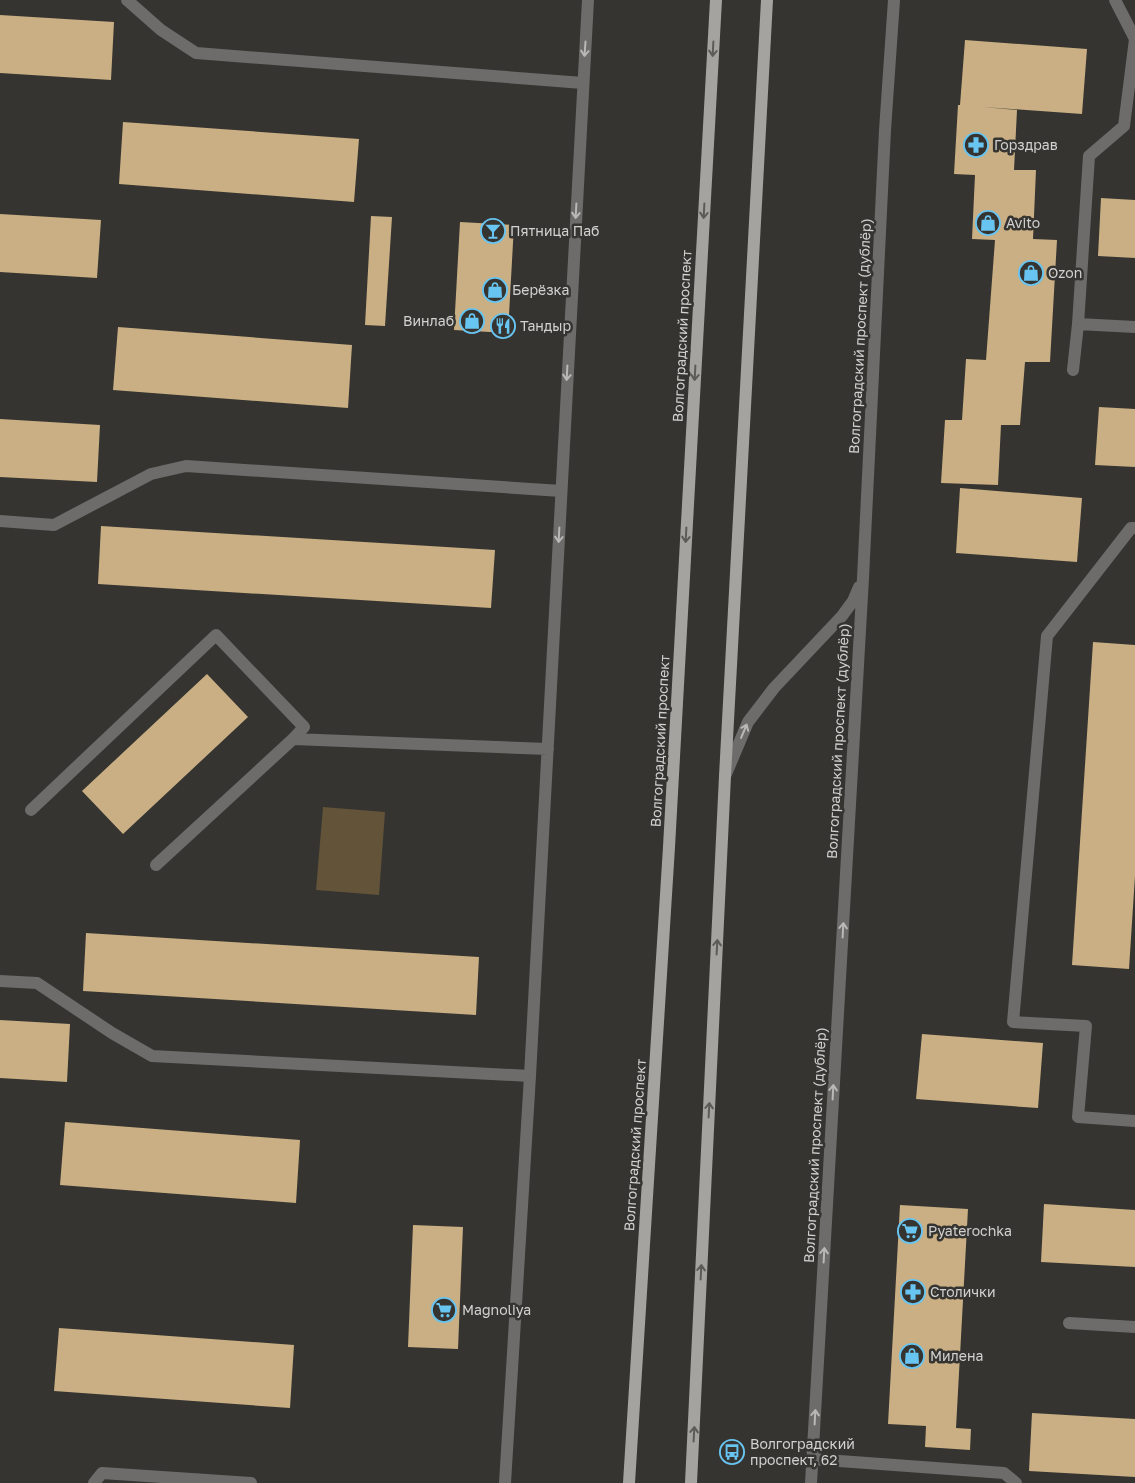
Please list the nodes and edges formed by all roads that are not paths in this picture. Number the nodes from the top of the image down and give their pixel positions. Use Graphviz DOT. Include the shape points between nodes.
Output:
graph roads {
  1 [pos="127,0"];
  2 [pos="588,0"];
  3 [pos="716,0"];
  4 [pos="767,0"];
  5 [pos="894,0"];
  6 [pos="1115,0"];
  7 [pos="583,83"];
  8 [pos="1131,106"];
  9 [pos="1078,324"];
  10 [pos="1135,327"];
  11 [pos="1073,370"];
  12 [pos="561,491"];
  13 [pos="0,522"];
  14 [pos="1135,528"];
  15 [pos="863,578"];
  16 [pos="293,739"];
  17 [pos="548,748"];
  18 [pos="725,776"];
  19 [pos="31,810"];
  20 [pos="156,865"];
  21 [pos="0,981"];
  22 [pos="530,1076"];
  23 [pos="1135,1121"];
  24 [pos="1069,1323"];
  25 [pos="1135,1327"];
  26 [pos="812,1459"];
  27 [pos="94,1483"];
  28 [pos="251,1483"];
  29 [pos="505,1483"];
  30 [pos="629,1483"];
  31 [pos="691,1483"];
  32 [pos="811,1483"];
  33 [pos="1016,1483"];
  1 -- 7 [label="street" via="160,30 196,53"];
  2 -- 7 [label="street, one-way"];
  3 -- 30 [label="main road, Волгоградский проспект, one-way" via="669,847"];
  4 -- 18 [label="main road"];
  5 -- 15 [label="street, Волгоградский проспект (дублёр)"];
  6 -- 8 [label="street" via="1134,39"];
  7 -- 12 [label="street, one-way"];
  8 -- 9 [label="street" via="1124,126 1089,156"];
  9 -- 10 [label="street"];
  9 -- 11 [label="street"];
  12 -- 13 [label="street" via="186,466 151,474 54,525"];
  12 -- 17 [label="street, one-way"];
  14 -- 23 [label="street" via="1047,636 1013,1022 1086,1026 1078,1118"];
  18 -- 15 [label="street, one-way" via="748,722 774,688 842,616"];
  26 -- 15 [label="street, Волгоградский проспект (дублёр), one-way"];
  16 -- 17 [label="street"];
  16 -- 19 [label="street" via="304,727 216,635"];
  16 -- 20 [label="street"];
  17 -- 22 [label="street"];
  31 -- 18 [label="main road, one-way"];
  21 -- 22 [label="street" via="37,983 152,1056"];
  22 -- 29 [label="street"];
  24 -- 25 [label="street"];
  26 -- 32 [label="street, Волгоградский проспект (дублёр)"];
  26 -- 33 [label="street" via="1004,1473"];
  27 -- 28 [label="street" via="102,1473"];
}
